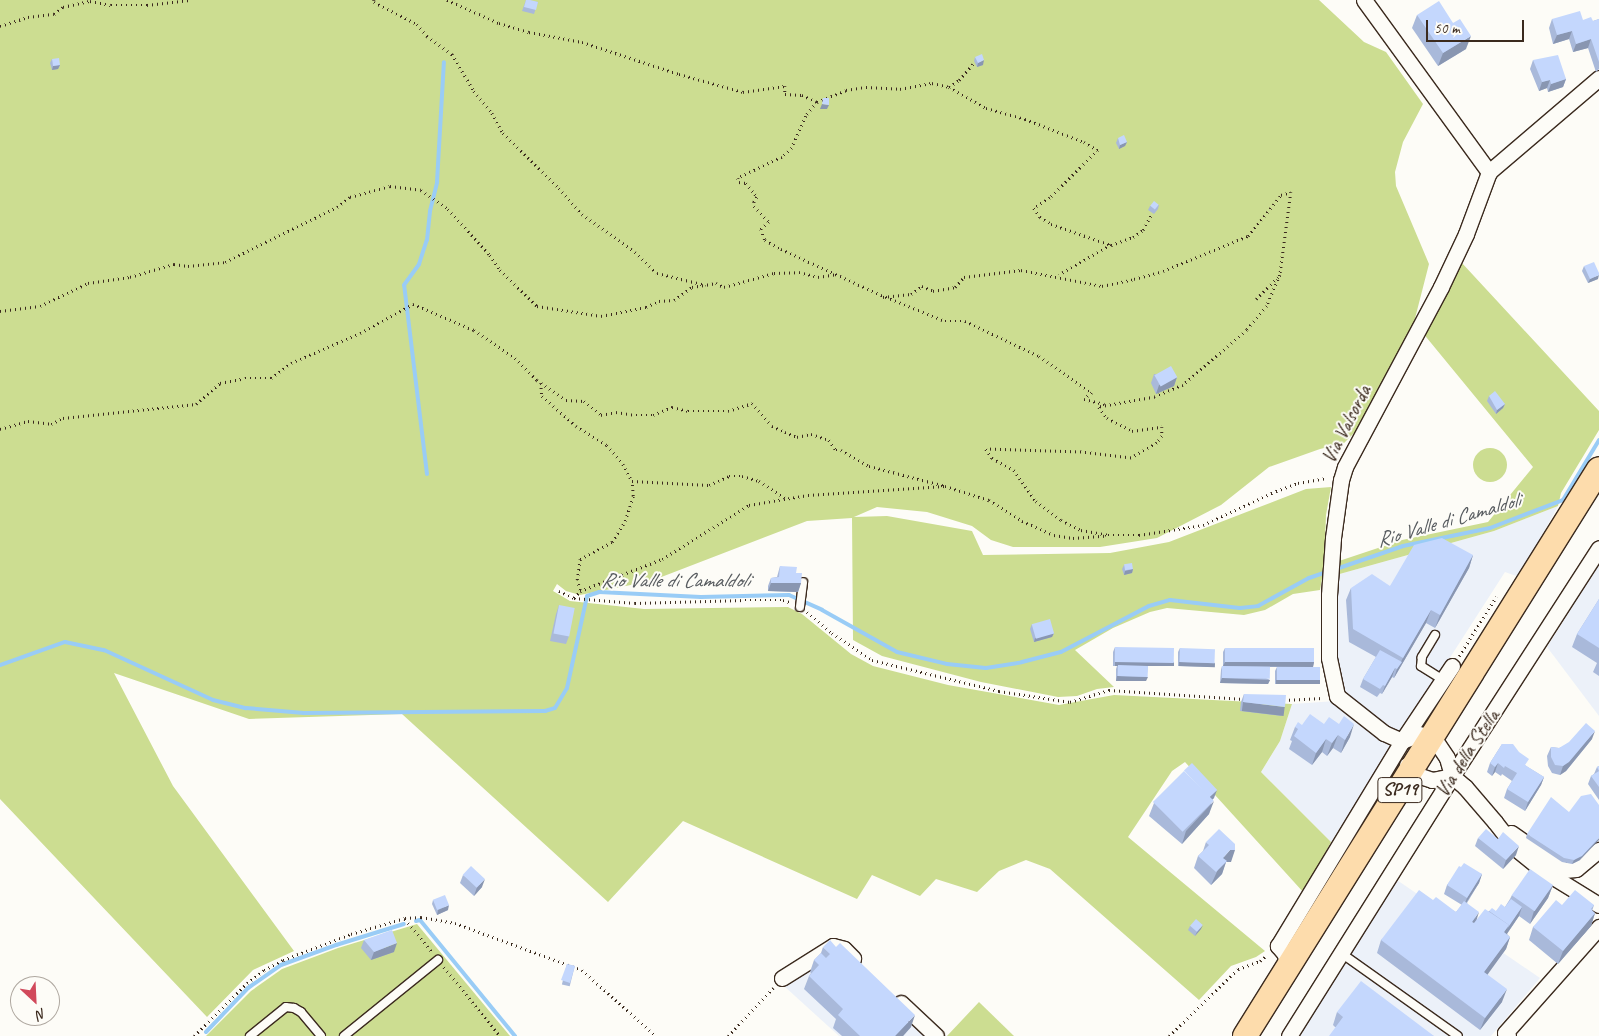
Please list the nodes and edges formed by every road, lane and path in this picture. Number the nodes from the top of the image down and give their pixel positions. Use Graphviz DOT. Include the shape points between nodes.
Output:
graph roads {
  1 [pos="190,0"];
  2 [pos="374,0"];
  3 [pos="447,0"];
  4 [pos="1364,0"];
  5 [pos="0,26"];
  6 [pos="973,64"];
  7 [pos="1599,78"];
  8 [pos="949,87"];
  9 [pos="817,102"];
  10 [pos="1489,172"];
  11 [pos="1151,215"];
  12 [pos="1111,245"];
  13 [pos="836,274"];
  14 [pos="1280,275"];
  15 [pos="1059,276"];
  16 [pos="707,285"];
  17 [pos="883,296"];
  18 [pos="1256,299"];
  19 [pos="0,311"];
  20 [pos="541,383"];
  21 [pos="1105,404"];
  22 [pos="0,429"];
  23 [pos="1599,469"];
  24 [pos="1341,480"];
  25 [pos="632,481"];
  26 [pos="945,486"];
  27 [pos="1599,491"];
  28 [pos="785,498"];
  29 [pos="1108,535"];
  30 [pos="1554,543"];
  31 [pos="1599,548"];
  32 [pos="803,582"];
  33 [pos="559,591"];
  34 [pos="580,591"];
  35 [pos="1499,592"];
  36 [pos="574,598"];
  37 [pos="800,606"];
  38 [pos="1435,635"];
  39 [pos="1452,666"];
  40 [pos="1443,680"];
  41 [pos="1337,696"];
  42 [pos="1249,699"];
  43 [pos="1277,700"];
  44 [pos="1434,737"];
  45 [pos="1402,741"];
  46 [pos="1411,772"];
  47 [pos="1452,776"];
  48 [pos="1495,822"];
  49 [pos="1599,850"];
  50 [pos="1599,905"];
  51 [pos="404,918"];
  52 [pos="1599,927"];
  53 [pos="1341,952"];
  54 [pos="1267,955"];
  55 [pos="438,960"];
  56 [pos="1287,967"];
  57 [pos="865,969"];
  58 [pos="782,978"];
  59 [pos="894,996"];
  60 [pos="765,997"];
  61 [pos="250,1036"];
  62 [pos="321,1036"];
  63 [pos="344,1036"];
  64 [pos="500,1036"];
  65 [pos="728,1036"];
  66 [pos="936,1036"];
  67 [pos="1169,1036"];
  68 [pos="1245,1036"];
  69 [pos="1289,1036"];
  70 [pos="1458,1036"];
  71 [pos="1508,1036"];
  1 -- 5 [label="path" via="147,5 110,5 90,1 64,7 54,14 28,17"];
  2 -- 16 [label="path" via="417,24 427,36 452,54 503,133 582,214 635,252 657,273"];
  3 -- 9 [label="path" via="499,23 582,42 743,92 785,86 785,94 802,95"];
  4 -- 10 [label="street"];
  6 -- 8 [label="path" via="960,80"];
  7 -- 10 [label="street, Via Valsorda"];
  8 -- 9 [label="path" via="932,83 900,89 866,87 846,90"];
  8 -- 12 [label="path" via="986,108 1025,119 1098,150 1050,198 1034,208 1051,224"];
  9 -- 13 [label="path" via="806,116 792,148 782,157 747,172 738,180 746,183 755,194 754,206 769,222 761,229 765,240"];
  10 -- 24 [label="street, Via Valsorda" via="1466,234"];
  11 -- 12 [label="path" via="1142,230 1133,237"];
  12 -- 15 [label="path"];
  13 -- 16 [label="path" via="818,278 799,272 774,273 724,288 716,283"];
  13 -- 17 [label="path"];
  14 -- 15 [label="path" via="1290,192 1282,195 1248,236 1163,271 1102,286"];
  14 -- 18 [label="path"];
  14 -- 21 [label="path" via="1267,306 1247,330 1190,380 1155,397"];
  15 -- 17 [label="path" via="1021,270 976,275 964,277 955,287 933,291 922,286 911,294"];
  16 -- 19 [label="path" via="692,288 674,300 601,316 537,306 500,270 448,209 421,190 390,186 350,197 225,262 188,266 174,264 130,277 88,283 40,306"];
  17 -- 21 [label="path" via="945,321 965,321 1039,356 1092,394 1084,399"];
  20 -- 22 [label="path" via="515,358 474,330 413,304 360,333 291,363 271,378 245,378 220,383 196,404 63,418 51,424 28,421"];
  20 -- 25 [label="path" via="542,396 576,426 607,445"];
  20 -- 26 [label="path" via="566,400 584,401 601,415 616,412 653,415 672,407 688,411 728,411 752,403 772,426 785,432 797,437 811,434 829,440 836,450 869,466"];
  21 -- 29 [label="path" via="1099,407 1107,418 1132,431 1162,427 1162,436 1130,458 1081,452 986,449 992,458 1014,470 1036,501 1061,520 1081,530"];
  23 -- 30 [label="main road, Via della Stella / SP19"];
  24 -- 29 [label="path" via="1321,478 1298,483 1203,525 1139,535"];
  24 -- 41 [label="street, Via Valsorda" via="1329,595 1329,658"];
  25 -- 28 [label="path" via="710,485 730,476 742,476 760,481"];
  25 -- 34 [label="path" via="633,496 625,521 612,542 580,559 577,580"];
  26 -- 28 [label="path"];
  26 -- 29 [label="path" via="989,500 1022,522 1054,534 1073,538"];
  27 -- 30 [label="street, Via della Stella" via="1578,523"];
  28 -- 34 [label="path" via="749,505 662,559"];
  30 -- 44 [label="main road, Via della Stella / SP19"];
  31 -- 47 [label="street, Via della Stella"];
  32 -- 37 [label="lane"];
  33 -- 36 [label="path"];
  34 -- 36 [label="path"];
  35 -- 39 [label="path"];
  36 -- 37 [label="path" via="635,603 783,600"];
  37 -- 42 [label="path" via="872,660 990,689 1070,702 1109,690"];
  38 -- 40 [label="lane" via="1422,656 1421,666"];
  39 -- 40 [label="street"];
  40 -- 45 [label="street"];
  41 -- 43 [label="path"];
  41 -- 45 [label="street" via="1384,733"];
  44 -- 45 [label="street" via="1419,734"];
  44 -- 46 [label="main road, Via della Stella / SP19"];
  44 -- 47 [label="street" via="1448,758"];
  45 -- 46 [label="street" via="1402,754"];
  45 -- 56 [label="street" via="1278,946 1285,954"];
  46 -- 47 [label="street" via="1432,780"];
  46 -- 56 [label="main road, Via della Stella / SP19"];
  47 -- 48 [label="street" via="1465,786"];
  47 -- 53 [label="street, Via della Stella"];
  48 -- 49 [label="street" via="1564,870 1576,870"];
  48 -- 50 [label="street" via="1515,848 1542,870"];
  51 -- 55 [label="path"];
  52 -- 71 [label="street" via="1505,1033"];
  53 -- 69 [label="street, Via della Stella"];
  53 -- 70 [label="lane"];
  54 -- 67 [label="path" via="1238,969"];
  55 -- 63 [label="lane"];
  55 -- 64 [label="path"];
  56 -- 68 [label="main road, Via della Stella / SP19"];
  57 -- 58 [label="street" via="844,949 832,946"];
  59 -- 66 [label="street"];
  60 -- 65 [label="path"];
  61 -- 62 [label="lane" via="286,1007 301,1012"];
}
